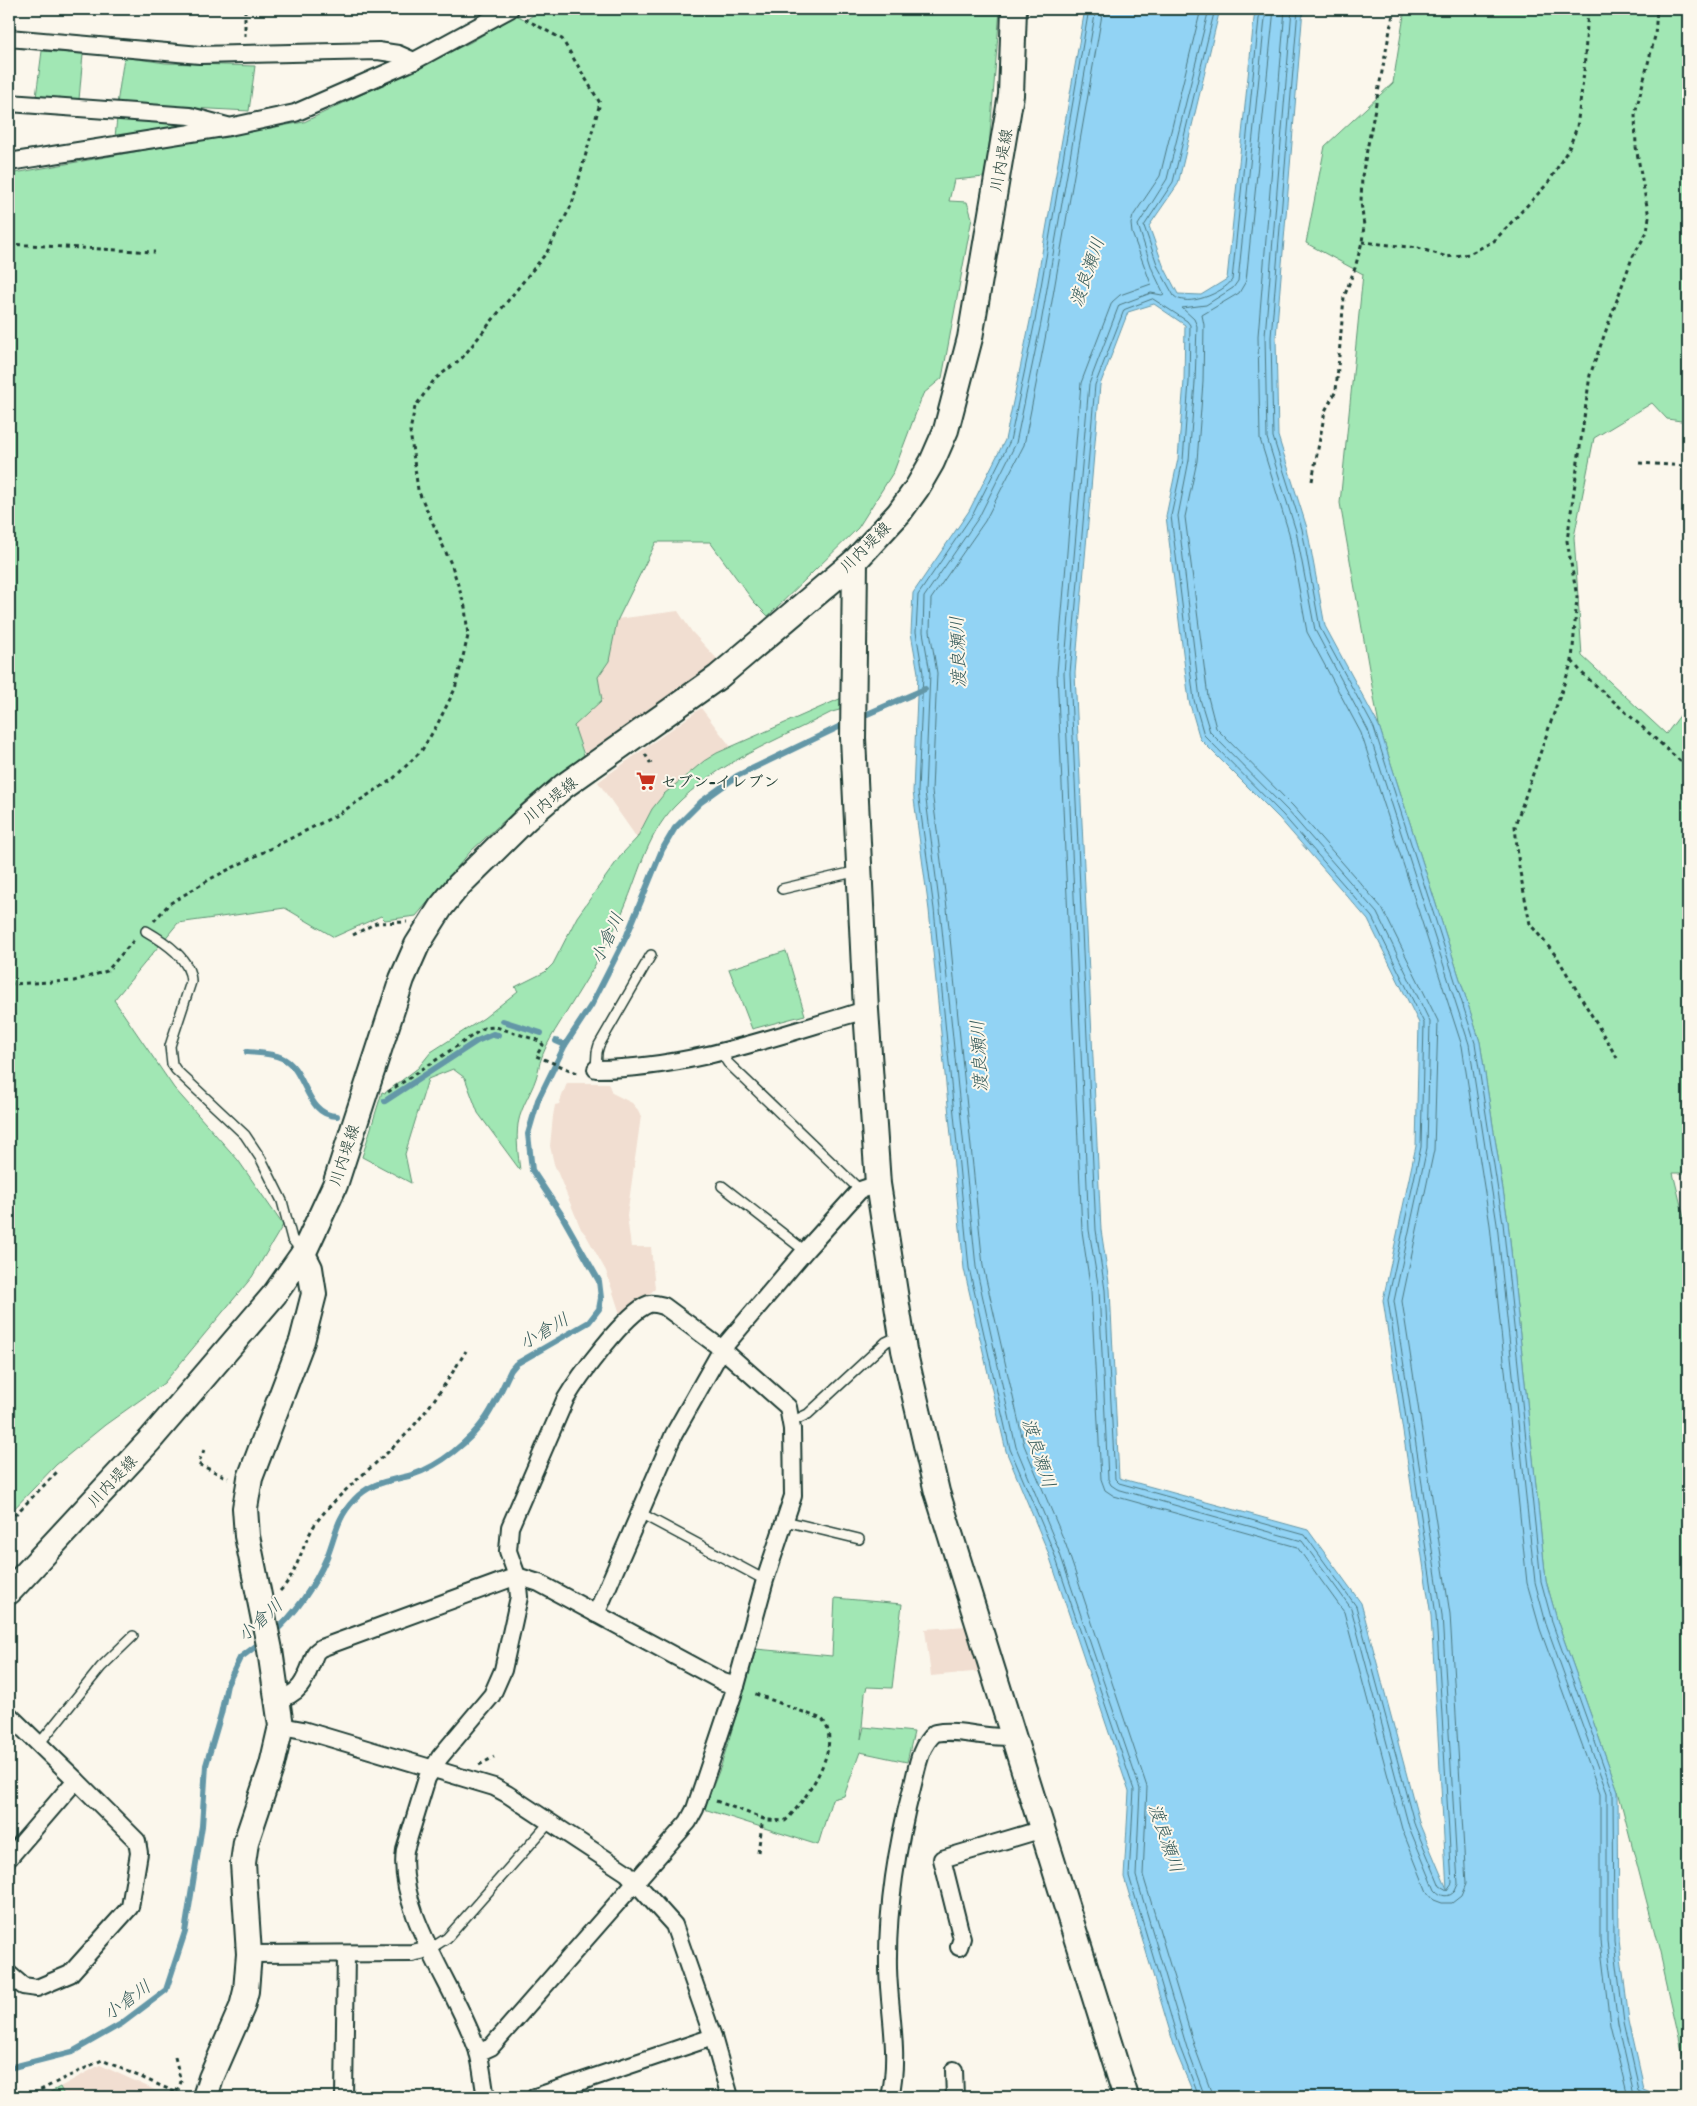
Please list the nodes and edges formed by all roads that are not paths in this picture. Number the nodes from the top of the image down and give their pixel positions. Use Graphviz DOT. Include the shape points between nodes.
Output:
graph roads {
  1 [pos="1014,9"];
  2 [pos="516,12"];
  3 [pos="9,38"];
  4 [pos="414,61"];
  5 [pos="9,103"];
  6 [pos="230,126"];
  7 [pos="9,162"];
  8 [pos="855,561"];
  9 [pos="858,871"];
  10 [pos="782,889"];
  11 [pos="146,931"];
  12 [pos="651,954"];
  13 [pos="866,1010"];
  14 [pos="721,1052"];
  15 [pos="596,1069"];
  16 [pos="722,1186"];
  17 [pos="869,1187"];
  18 [pos="805,1251"];
  19 [pos="304,1254"];
  20 [pos="903,1336"];
  21 [pos="722,1349"];
  22 [pos="791,1422"];
  23 [pos="640,1513"];
  24 [pos="785,1522"];
  25 [pos="859,1539"];
  26 [pos="517,1576"];
  27 [pos="765,1580"];
  28 [pos="9,1592"];
  29 [pos="596,1614"];
  30 [pos="132,1636"];
  31 [pos="736,1686"];
  32 [pos="277,1699"];
  33 [pos="9,1715"];
  34 [pos="281,1726"];
  35 [pos="1013,1736"];
  36 [pos="39,1744"];
  37 [pos="432,1769"];
  38 [pos="76,1780"];
  39 [pos="550,1822"];
  40 [pos="1043,1829"];
  41 [pos="9,1858"];
  42 [pos="636,1880"];
  43 [pos="959,1947"];
  44 [pos="430,1949"];
  45 [pos="249,1954"];
  46 [pos="346,1954"];
  47 [pos="9,1974"];
  48 [pos="713,2037"];
  49 [pos="478,2053"];
  50 [pos="954,2070"];
  51 [pos="205,2097"];
  52 [pos="344,2097"];
  53 [pos="486,2097"];
  54 [pos="535,2097"];
  55 [pos="730,2097"];
  56 [pos="890,2097"];
  57 [pos="955,2097"];
  58 [pos="1126,2097"];
  1 -- 8 [label="street, 川内堤線" via="1006,137 970,338 946,430 917,488"];
  2 -- 4 [label="street"];
  3 -- 4 [label="street" via="200,54 378,51"];
  4 -- 6 [label="street" via="305,110"];
  5 -- 6 [label="street" via="190,116"];
  6 -- 7 [label="street"];
  8 -- 9 [label="street" via="854,738"];
  8 -- 19 [label="street, 川内堤線" via="718,677 564,786 479,862 441,907 417,945 402,979 336,1185"];
  9 -- 10 [label="lane"];
  9 -- 13 [label="street"];
  11 -- 19 [label="lane" via="179,956 191,971 191,982 170,1046 172,1064 245,1135 282,1201 292,1239"];
  12 -- 15 [label="lane" via="600,1045"];
  13 -- 14 [label="street"];
  13 -- 17 [label="street"];
  14 -- 15 [label="street" via="635,1069"];
  14 -- 17 [label="lane" via="728,1064"];
  16 -- 18 [label="lane"];
  17 -- 18 [label="street"];
  17 -- 20 [label="street"];
  18 -- 21 [label="street"];
  19 -- 28 [label="street, 川内堤線" via="274,1295 150,1440"];
  19 -- 32 [label="street" via="314,1294 302,1341 249,1484 245,1508 247,1536"];
  20 -- 22 [label="lane" via="886,1342 808,1414"];
  20 -- 35 [label="street" via="937,1492"];
  21 -- 22 [label="street" via="784,1401"];
  21 -- 23 [label="street" via="674,1434"];
  21 -- 26 [label="street" via="664,1306 649,1304 625,1322 574,1385 536,1464 508,1539 508,1552"];
  22 -- 24 [label="street" via="794,1489"];
  23 -- 27 [label="lane"];
  23 -- 29 [label="street"];
  24 -- 25 [label="lane"];
  24 -- 27 [label="street"];
  26 -- 29 [label="street" via="539,1583"];
  26 -- 32 [label="street" via="321,1648 296,1692"];
  26 -- 37 [label="street" via="519,1597 498,1684"];
  27 -- 31 [label="street"];
  29 -- 31 [label="street"];
  30 -- 36 [label="lane" via="95,1673"];
  31 -- 42 [label="street" via="688,1822"];
  32 -- 34 [label="street"];
  33 -- 36 [label="street"];
  34 -- 37 [label="street"];
  34 -- 45 [label="street" via="272,1765 246,1842 243,1881"];
  35 -- 40 [label="street"];
  35 -- 56 [label="street" via="935,1733 922,1750 901,1828 888,1924 894,2046"];
  36 -- 38 [label="street"];
  37 -- 39 [label="street" via="494,1787"];
  37 -- 44 [label="street" via="423,1787 404,1861 408,1895"];
  38 -- 41 [label="street"];
  38 -- 47 [label="street" via="136,1841 139,1853 130,1907 70,1974 37,1988 23,1986"];
  39 -- 42 [label="street"];
  39 -- 44 [label="lane" via="447,1938"];
  40 -- 43 [label="street" via="942,1860 962,1938"];
  40 -- 58 [label="street"];
  42 -- 48 [label="street" via="674,1925"];
  42 -- 49 [label="street" via="491,2047"];
  44 -- 46 [label="street" via="412,1953"];
  44 -- 49 [label="street"];
  45 -- 46 [label="street"];
  45 -- 51 [label="street" via="242,2007"];
  46 -- 52 [label="street"];
  48 -- 54 [label="street"];
  48 -- 55 [label="street"];
  49 -- 53 [label="street"];
  50 -- 57 [label="street"];
}
